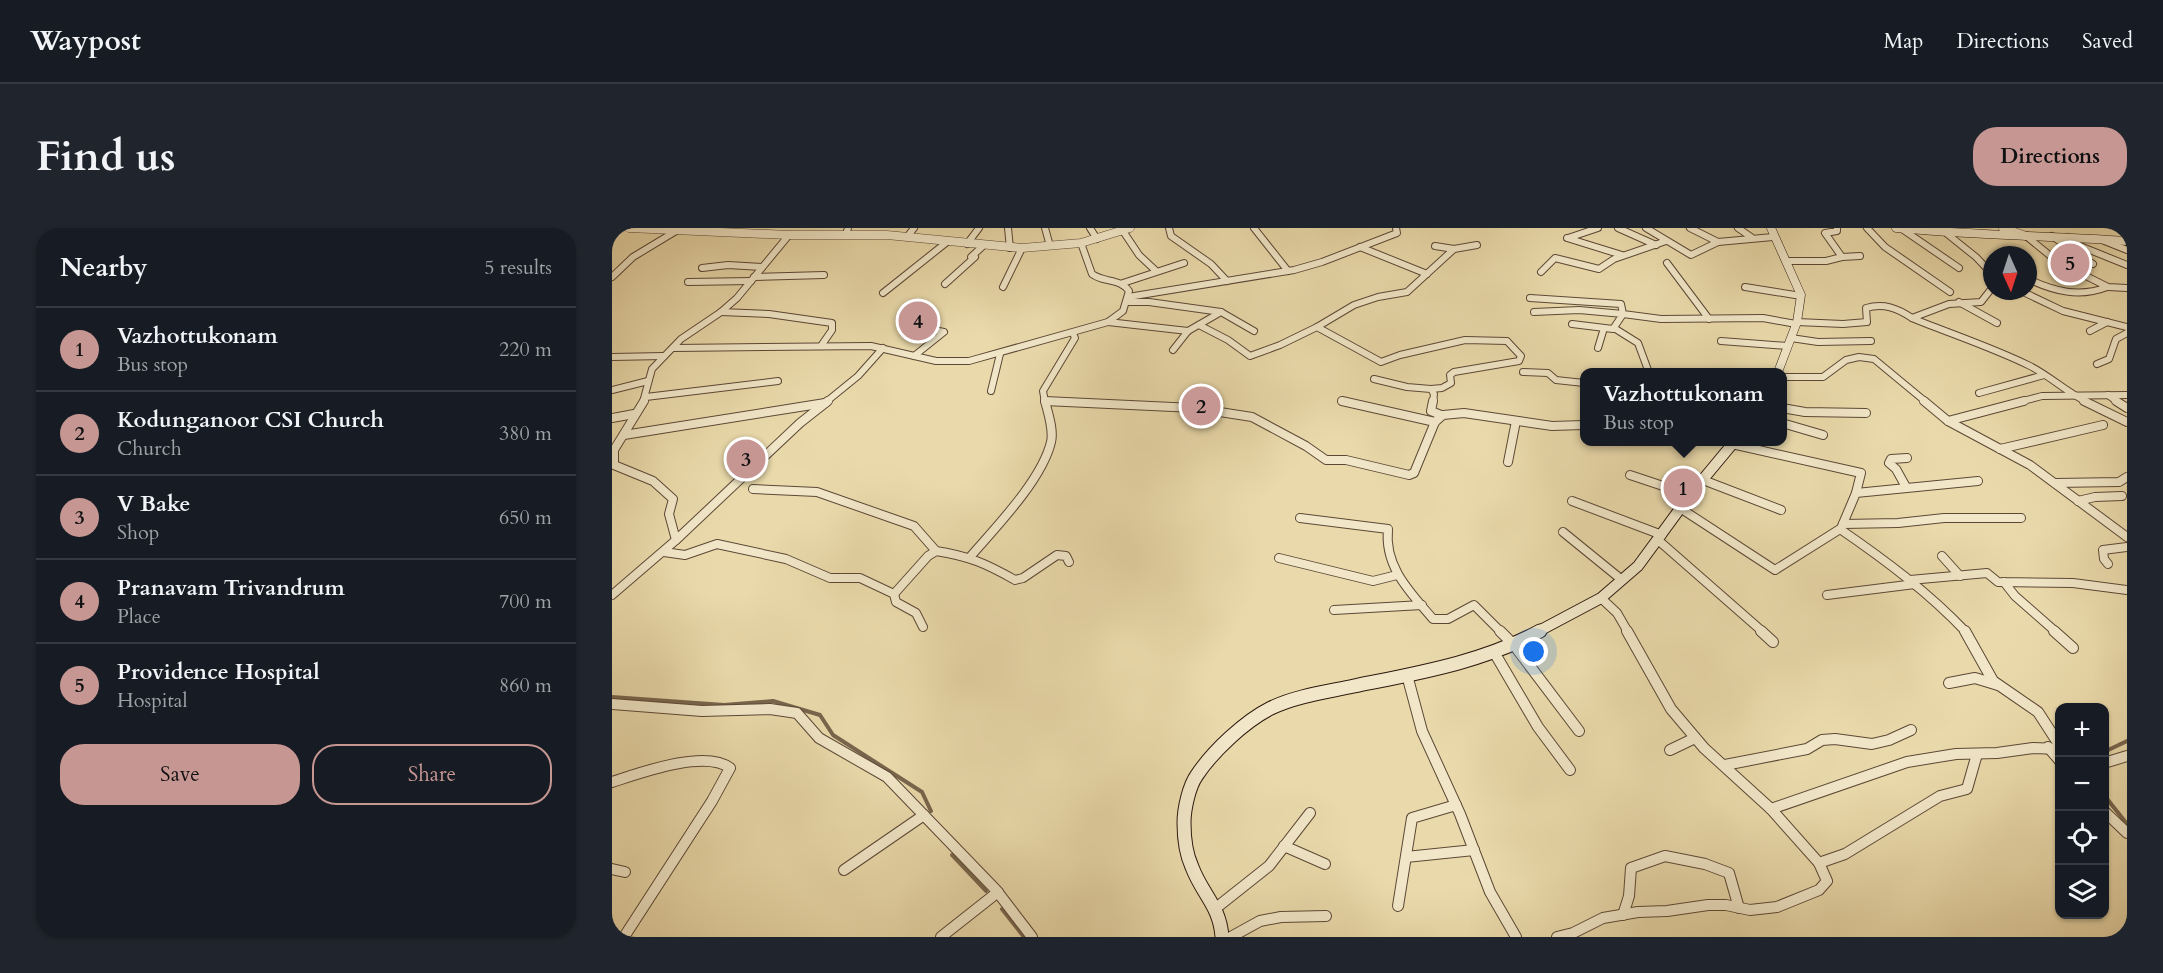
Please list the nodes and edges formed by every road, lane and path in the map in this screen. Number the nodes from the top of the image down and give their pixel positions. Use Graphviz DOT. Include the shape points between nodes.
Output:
graph roads {
  1 [pos="629,228"];
  2 [pos="915,228"];
  3 [pos="979,228"];
  4 [pos="1008,228"];
  5 [pos="1046,228"];
  6 [pos="1090,228"];
  7 [pos="1131,228"];
  8 [pos="1169,228"];
  9 [pos="1254,228"];
  10 [pos="1396,228"];
  11 [pos="1598,228"];
  12 [pos="1618,228"];
  13 [pos="1646,228"];
  14 [pos="1690,228"];
  15 [pos="1738,228"];
  16 [pos="1771,228"];
  17 [pos="1837,228"];
  18 [pos="1867,228"];
  19 [pos="1896,228"];
  20 [pos="2003,228"];
  21 [pos="1905,229"];
  22 [pos="676,231"];
  23 [pos="847,231"];
  24 [pos="866,231"];
  25 [pos="1112,231"];
  26 [pos="1123,231"];
  27 [pos="1947,231"];
  28 [pos="789,234"];
  29 [pos="2026,236"];
  30 [pos="2052,236"];
  31 [pos="907,237"];
  32 [pos="1751,237"];
  33 [pos="1773,237"];
  34 [pos="2067,237"];
  35 [pos="1097,239"];
  36 [pos="2098,239"];
  37 [pos="1666,241"];
  38 [pos="2127,241"];
  39 [pos="948,242"];
  40 [pos="1718,242"];
  41 [pos="1081,243"];
  42 [pos="968,244"];
  43 [pos="1478,245"];
  44 [pos="1656,245"];
  45 [pos="983,246"];
  46 [pos="1050,246"];
  47 [pos="1435,246"];
  48 [pos="1360,247"];
  49 [pos="1010,248"];
  50 [pos="1022,248"];
  51 [pos="1454,249"];
  52 [pos="2127,250"];
  53 [pos="1623,255"];
  54 [pos="1860,256"];
  55 [pos="1842,257"];
  56 [pos="1787,261"];
  57 [pos="1983,262"];
  58 [pos="2058,262"];
  59 [pos="1184,263"];
  60 [pos="1667,263"];
  61 [pos="2093,264"];
  62 [pos="2127,265"];
  63 [pos="762,267"];
  64 [pos="702,268"];
  65 [pos="1959,268"];
  66 [pos="1155,270"];
  67 [pos="1287,271"];
  68 [pos="1541,272"];
  69 [pos="2080,273"];
  70 [pos="1427,274"];
  71 [pos="824,275"];
  72 [pos="612,277"];
  73 [pos="753,279"];
  74 [pos="1227,281"];
  75 [pos="688,282"];
  76 [pos="1123,283"];
  77 [pos="945,284"];
  78 [pos="2037,284"];
  79 [pos="1745,286"];
  80 [pos="1003,287"];
  81 [pos="2107,287"];
  82 [pos="2127,288"];
  83 [pos="1950,292"];
  84 [pos="883,293"];
  85 [pos="1801,296"];
  86 [pos="1530,298"];
  87 [pos="2037,298"];
  88 [pos="1983,299"];
  89 [pos="1128,300"];
  90 [pos="1959,302"];
  91 [pos="721,312"];
  92 [pos="1221,312"];
  93 [pos="1534,312"];
  94 [pos="1623,314"];
  95 [pos="1912,318"];
  96 [pos="1709,319"];
  97 [pos="1108,322"];
  98 [pos="2107,322"];
  99 [pos="1796,323"];
  100 [pos="1997,323"];
  101 [pos="1572,324"];
  102 [pos="1199,325"];
  103 [pos="1317,327"];
  104 [pos="2127,327"];
  105 [pos="923,328"];
  106 [pos="1604,328"];
  107 [pos="1614,328"];
  108 [pos="1188,331"];
  109 [pos="1254,331"];
  110 [pos="2090,331"];
  111 [pos="1073,333"];
  112 [pos="2127,333"];
  113 [pos="1721,341"];
  114 [pos="1871,341"];
  115 [pos="1790,342"];
  116 [pos="821,346"];
  117 [pos="673,348"];
  118 [pos="883,348"];
  119 [pos="1598,348"];
  120 [pos="1173,350"];
  121 [pos="1000,354"];
  122 [pos="664,356"];
  123 [pos="914,356"];
  124 [pos="612,357"];
  125 [pos="2097,364"];
  126 [pos="1647,368"];
  127 [pos="1780,368"];
  128 [pos="1523,372"];
  129 [pos="2044,375"];
  130 [pos="1787,377"];
  131 [pos="1374,379"];
  132 [pos="648,381"];
  133 [pos="778,381"];
  134 [pos="1580,383"];
  135 [pos="1431,389"];
  136 [pos="612,390"];
  137 [pos="991,391"];
  138 [pos="1979,393"];
  139 [pos="2107,394"];
  140 [pos="2127,394"];
  141 [pos="2073,395"];
  142 [pos="646,396"];
  143 [pos="1045,400"];
  144 [pos="1342,401"];
  145 [pos="825,403"];
  146 [pos="2127,408"];
  147 [pos="1787,409"];
  148 [pos="1866,412"];
  149 [pos="634,414"];
  150 [pos="1441,415"];
  151 [pos="612,418"];
  152 [pos="1516,421"];
  153 [pos="1948,421"];
  154 [pos="1435,422"];
  155 [pos="2127,422"];
  156 [pos="1787,424"];
  157 [pos="1580,425"];
  158 [pos="2103,425"];
  159 [pos="624,435"];
  160 [pos="1823,435"];
  161 [pos="1730,446"];
  162 [pos="1750,446"];
  163 [pos="2000,449"];
  164 [pos="1907,458"];
  165 [pos="1508,462"];
  166 [pos="1630,475"];
  167 [pos="2127,477"];
  168 [pos="1703,480"];
  169 [pos="1978,481"];
  170 [pos="2055,483"];
  171 [pos="1906,487"];
  172 [pos="753,489"];
  173 [pos="1856,493"];
  174 [pos="1690,495"];
  175 [pos="2122,496"];
  176 [pos="1572,501"];
  177 [pos="2078,501"];
  178 [pos="1680,508"];
  179 [pos="1781,510"];
  180 [pos="1300,518"];
  181 [pos="2020,518"];
  182 [pos="1842,526"];
  183 [pos="1563,532"];
  184 [pos="1660,537"];
  185 [pos="2127,537"];
  186 [pos="676,540"];
  187 [pos="2127,548"];
  188 [pos="936,551"];
  189 [pos="664,552"];
  190 [pos="1942,556"];
  191 [pos="970,557"];
  192 [pos="1279,558"];
  193 [pos="1069,562"];
  194 [pos="2108,564"];
  195 [pos="1397,575"];
  196 [pos="1960,576"];
  197 [pos="1622,580"];
  198 [pos="1913,582"];
  199 [pos="2004,582"];
  200 [pos="2127,590"];
  201 [pos="894,594"];
  202 [pos="612,595"];
  203 [pos="1827,595"];
  204 [pos="1601,598"];
  205 [pos="1422,605"];
  206 [pos="1334,610"];
  207 [pos="923,627"];
  208 [pos="1773,642"];
  209 [pos="1514,645"];
  210 [pos="2073,648"];
  211 [pos="1494,652"];
  212 [pos="1407,675"];
  213 [pos="1949,683"];
  214 [pos="1998,685"];
  215 [pos="612,704"];
  216 [pos="1911,730"];
  217 [pos="1580,731"];
  218 [pos="1695,738"];
  219 [pos="2055,739"];
  220 [pos="2048,747"];
  221 [pos="2055,747"];
  222 [pos="1670,750"];
  223 [pos="1977,754"];
  224 [pos="2127,756"];
  225 [pos="2057,757"];
  226 [pos="2109,761"];
  227 [pos="1725,765"];
  228 [pos="1570,770"];
  229 [pos="612,782"];
  230 [pos="1456,805"];
  231 [pos="1771,809"];
  232 [pos="1310,813"];
  233 [pos="924,815"];
  234 [pos="2109,816"];
  235 [pos="2127,833"];
  236 [pos="1284,846"];
  237 [pos="1474,850"];
  238 [pos="1406,857"];
  239 [pos="1819,863"];
  240 [pos="1325,864"];
  241 [pos="612,869"];
  242 [pos="844,870"];
  243 [pos="625,872"];
  244 [pos="998,892"];
  245 [pos="1398,906"];
  246 [pos="1216,908"];
  247 [pos="1738,908"];
  248 [pos="1623,915"];
  249 [pos="1326,916"];
  250 [pos="624,937"];
  251 [pos="941,937"];
  252 [pos="1032,937"];
  253 [pos="1222,937"];
  254 [pos="1231,937"];
  255 [pos="1516,937"];
  256 [pos="1557,937"];
  1 -- 22 [label="main road"];
  2 -- 31 [label="street"];
  3 -- 42 [label="street"];
  4 -- 49 [label="street"];
  5 -- 46 [label="street"];
  6 -- 35 [label="street"];
  7 -- 26 [label="main road"];
  8 -- 74 [label="street" via="1171,236 1211,264"];
  9 -- 67 [label="street"];
  10 -- 48 [label="street" via="1397,233"];
  11 -- 53 [label="street" via="1567,238"];
  12 -- 44 [label="street"];
  13 -- 37 [label="street"];
  14 -- 40 [label="street"];
  15 -- 32 [label="street"];
  16 -- 33 [label="main road"];
  17 -- 55 [label="street" via="1825,233"];
  18 -- 83 [label="street" via="1889,251"];
  19 -- 21 [label="main road"];
  20 -- 29 [label="main road"];
  21 -- 27 [label="main road"];
  21 -- 65 [label="street"];
  22 -- 28 [label="main road"];
  22 -- 72 [label="street" via="633,257"];
  23 -- 24 [label="main road"];
  23 -- 28 [label="main road"];
  24 -- 31 [label="main road"];
  25 -- 26 [label="main road"];
  25 -- 35 [label="main road"];
  26 -- 66 [label="street"];
  27 -- 29 [label="main road"];
  27 -- 57 [label="street"];
  28 -- 63 [label="street"];
  29 -- 30 [label="main road"];
  29 -- 58 [label="street"];
  30 -- 34 [label="main road"];
  30 -- 61 [label="street"];
  31 -- 39 [label="main road"];
  32 -- 33 [label="street"];
  32 -- 40 [label="street"];
  33 -- 56 [label="main road"];
  34 -- 36 [label="main road"];
  34 -- 62 [label="street"];
  35 -- 41 [label="main road"];
  36 -- 38 [label="main road"];
  36 -- 52 [label="street"];
  37 -- 40 [label="street" via="1691,255"];
  37 -- 44 [label="street"];
  39 -- 42 [label="main road"];
  39 -- 84 [label="street"];
  41 -- 46 [label="main road"];
  41 -- 76 [label="street" via="1090,272 1096,278"];
  42 -- 45 [label="main road"];
  43 -- 51 [label="street"];
  44 -- 53 [label="street"];
  45 -- 49 [label="main road"];
  45 -- 77 [label="street"];
  46 -- 50 [label="main road"];
  47 -- 51 [label="street"];
  48 -- 67 [label="street"];
  48 -- 70 [label="street"];
  49 -- 50 [label="main road"];
  50 -- 80 [label="street"];
  51 -- 70 [label="street"];
  53 -- 68 [label="street" via="1599,269 1556,258"];
  54 -- 55 [label="street"];
  55 -- 56 [label="street"];
  56 -- 85 [label="main road"];
  59 -- 76 [label="street"];
  60 -- 96 [label="street"];
  63 -- 64 [label="street"];
  63 -- 73 [label="street"];
  67 -- 74 [label="street"];
  69 -- 81 [label="street"];
  70 -- 103 [label="street" via="1407,292 1334,313"];
  71 -- 73 [label="street"];
  73 -- 75 [label="street"];
  73 -- 91 [label="street"];
  74 -- 89 [label="street"];
  76 -- 89 [label="street" via="1130,291"];
  78 -- 81 [label="street" via="2072,294"];
  79 -- 85 [label="street"];
  81 -- 82 [label="street"];
  85 -- 99 [label="main road"];
  86 -- 94 [label="street" via="1622,304"];
  87 -- 98 [label="street"];
  88 -- 90 [label="street"];
  89 -- 92 [label="street"];
  89 -- 97 [label="street" via="1124,311"];
  90 -- 95 [label="street"];
  90 -- 100 [label="street"];
  91 -- 116 [label="street" via="832,323 832,330"];
  91 -- 117 [label="street"];
  92 -- 102 [label="street"];
  92 -- 109 [label="street"];
  93 -- 94 [label="street" via="1579,310"];
  94 -- 96 [label="street" via="1661,320"];
  94 -- 107 [label="street"];
  95 -- 99 [label="street" via="1897,308 1880,305 1866,308 1867,322"];
  95 -- 129 [label="street" via="1995,349"];
  96 -- 99 [label="street" via="1763,318"];
  97 -- 108 [label="street"];
  97 -- 111 [label="street"];
  98 -- 104 [label="street"];
  98 -- 110 [label="street"];
  99 -- 115 [label="main road"];
  101 -- 106 [label="street"];
  102 -- 103 [label="street" via="1250,356"];
  102 -- 108 [label="street"];
  103 -- 135 [label="street" via="1381,362 1465,340 1507,342 1521,356 1519,361 1454,372 1447,387"];
  105 -- 123 [label="street" via="944,332"];
  106 -- 107 [label="street"];
  106 -- 119 [label="street"];
  107 -- 126 [label="street" via="1638,343"];
  108 -- 120 [label="street"];
  111 -- 121 [label="street"];
  111 -- 143 [label="street" via="1070,348 1043,391"];
  112 -- 125 [label="street" via="2116,339 2107,363"];
  113 -- 115 [label="street"];
  114 -- 115 [label="street"];
  115 -- 127 [label="main road"];
  116 -- 117 [label="street"];
  116 -- 118 [label="street"];
  117 -- 122 [label="street"];
  118 -- 123 [label="street"];
  118 -- 145 [label="street" via="858,376"];
  121 -- 123 [label="street" via="954,362"];
  121 -- 137 [label="street"];
  122 -- 124 [label="street"];
  122 -- 132 [label="street" via="652,369"];
  128 -- 134 [label="street" via="1548,373 1556,380"];
  129 -- 138 [label="street"];
  129 -- 141 [label="street"];
  130 -- 153 [label="street" via="1823,377 1841,360 1867,357"];
  131 -- 135 [label="street"];
  132 -- 136 [label="street"];
  132 -- 142 [label="street"];
  133 -- 142 [label="street"];
  135 -- 150 [label="street" via="1431,411"];
  139 -- 140 [label="street"];
  139 -- 141 [label="street"];
  139 -- 146 [label="street"];
  141 -- 153 [label="street" via="2042,396"];
  141 -- 155 [label="street"];
  142 -- 149 [label="street"];
  143 -- 154 [label="street" via="1172,406 1252,417 1326,460 1346,460 1409,475 1414,473"];
  143 -- 191 [label="street" via="1052,440 1045,455 1019,498"];
  144 -- 154 [label="street"];
  145 -- 159 [label="street"];
  145 -- 186 [label="street"];
  147 -- 148 [label="street"];
  149 -- 151 [label="street"];
  149 -- 159 [label="street"];
  150 -- 152 [label="street" via="1464,413"];
  150 -- 154 [label="street"];
  152 -- 157 [label="street"];
  152 -- 165 [label="street"];
  153 -- 163 [label="street"];
  156 -- 160 [label="street"];
  158 -- 163 [label="street"];
  159 -- 186 [label="street" via="614,450 614,465 664,486 673,499 669,514"];
  161 -- 168 [label="main road"];
  162 -- 173 [label="street" via="1861,473"];
  163 -- 170 [label="street"];
  164 -- 171 [label="street" via="1891,459 1889,463"];
  166 -- 174 [label="street"];
  167 -- 170 [label="street" via="2119,482"];
  168 -- 174 [label="main road"];
  168 -- 179 [label="street"];
  169 -- 171 [label="street"];
  170 -- 177 [label="street"];
  171 -- 173 [label="street"];
  172 -- 188 [label="street" via="817,492 914,526"];
  173 -- 182 [label="street"];
  174 -- 178 [label="main road"];
  175 -- 177 [label="street"];
  176 -- 184 [label="street"];
  177 -- 185 [label="street"];
  178 -- 182 [label="street" via="1775,570"];
  178 -- 184 [label="main road"];
  180 -- 195 [label="street" via="1388,529 1387,550"];
  181 -- 182 [label="street" via="1944,518"];
  182 -- 198 [label="street"];
  183 -- 197 [label="street"];
  184 -- 197 [label="main road"];
  184 -- 208 [label="street"];
  186 -- 189 [label="street"];
  187 -- 194 [label="street" via="2103,549"];
  188 -- 191 [label="street"];
  188 -- 201 [label="street"];
  189 -- 201 [label="street" via="684,555 717,544 786,559 830,578 860,578"];
  189 -- 202 [label="street"];
  190 -- 196 [label="street"];
  191 -- 193 [label="street" via="1015,580 1057,555 1066,556"];
  192 -- 195 [label="street" via="1373,581"];
  195 -- 205 [label="street"];
  196 -- 198 [label="street"];
  196 -- 199 [label="street" via="1987,573"];
  197 -- 204 [label="main road"];
  198 -- 203 [label="street"];
  198 -- 214 [label="street" via="1969,634"];
  199 -- 200 [label="street" via="2073,583"];
  199 -- 210 [label="street"];
  201 -- 207 [label="street" via="896,602 916,613"];
  204 -- 209 [label="main road"];
  204 -- 218 [label="street" via="1617,613 1671,709"];
  205 -- 206 [label="street"];
  205 -- 209 [label="street" via="1437,621 1474,605"];
  209 -- 211 [label="main road"];
  209 -- 217 [label="street"];
  211 -- 212 [label="main road"];
  211 -- 228 [label="street" via="1538,727"];
  212 -- 230 [label="street" via="1422,731"];
  212 -- 246 [label="main road" via="1298,698 1271,708 1232,736 1196,776 1184,821 1186,845 1192,868"];
  213 -- 214 [label="street" via="1975,678"];
  214 -- 219 [label="street" via="2038,712"];
  215 -- 233 [label="street" via="702,711 770,708 797,713 819,738 887,777"];
  216 -- 227 [label="street" via="1876,743 1827,738 1817,740 1807,749"];
  218 -- 222 [label="street"];
  218 -- 227 [label="street"];
  220 -- 221 [label="street"];
  220 -- 223 [label="street"];
  220 -- 225 [label="street"];
  223 -- 231 [label="street" via="1907,762"];
  223 -- 239 [label="street" via="1967,789 1940,796 1845,854"];
  224 -- 226 [label="street"];
  227 -- 231 [label="street"];
  229 -- 250 [label="street" via="650,770 708,760 730,768"];
  230 -- 237 [label="street"];
  230 -- 238 [label="street" via="1412,818"];
  231 -- 239 [label="street"];
  232 -- 236 [label="street"];
  233 -- 242 [label="street"];
  233 -- 244 [label="street"];
  234 -- 235 [label="street"];
  236 -- 240 [label="street"];
  236 -- 246 [label="street" via="1269,866"];
  237 -- 238 [label="street"];
  237 -- 255 [label="street" via="1490,892"];
  238 -- 245 [label="street"];
  239 -- 247 [label="street" via="1827,881 1819,891 1776,907"];
  241 -- 243 [label="street"];
  244 -- 251 [label="street"];
  244 -- 252 [label="street"];
  246 -- 253 [label="main road"];
  247 -- 248 [label="street" via="1708,905"];
  247 -- 248 [label="street" via="1729,873 1665,856 1631,868"];
  248 -- 256 [label="street" via="1603,918"];
  249 -- 254 [label="street" via="1260,921"];
}
